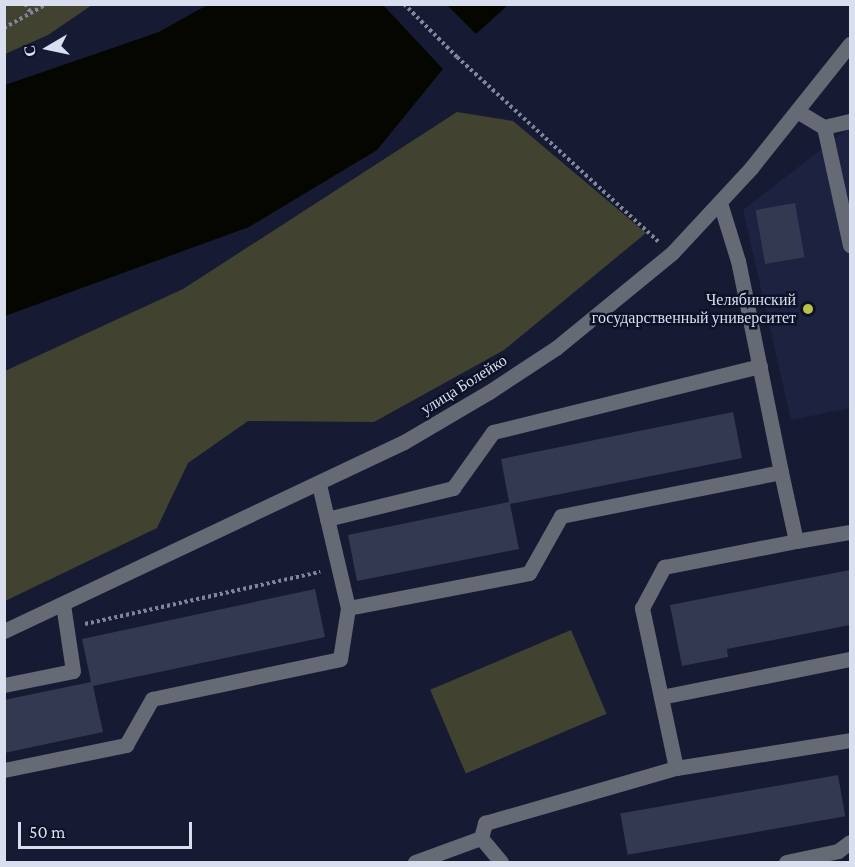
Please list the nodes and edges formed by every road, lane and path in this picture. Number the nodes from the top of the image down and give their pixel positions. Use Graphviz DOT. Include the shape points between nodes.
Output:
graph roads {
  1 [pos="25,4"];
  2 [pos="46,4"];
  3 [pos="404,4"];
  4 [pos="31,14"];
  5 [pos="4,28"];
  6 [pos="850,44"];
  7 [pos="797,111"];
  8 [pos="850,122"];
  9 [pos="824,127"];
  10 [pos="720,203"];
  11 [pos="850,245"];
  12 [pos="672,253"];
  13 [pos="759,366"];
  14 [pos="782,472"];
  15 [pos="319,484"];
  16 [pos="327,519"];
  17 [pos="850,532"];
  18 [pos="796,541"];
  19 [pos="339,568"];
  20 [pos="63,604"];
  21 [pos="348,608"];
  22 [pos="66,628"];
  23 [pos="4,631"];
  24 [pos="850,659"];
  25 [pos="4,685"];
  26 [pos="661,697"];
  27 [pos="850,740"];
  28 [pos="676,768"];
  29 [pos="4,770"];
  30 [pos="481,838"];
  31 [pos="850,842"];
  32 [pos="415,862"];
  33 [pos="501,862"];
  34 [pos="786,862"];
  1 -- 4 [label="path"];
  2 -- 4 [label="path"];
  3 -- 12 [label="path"];
  4 -- 5 [label="path"];
  6 -- 7 [label="street, улица Болейко"];
  7 -- 9 [label="street"];
  7 -- 10 [label="street, улица Болейко"];
  8 -- 9 [label="street"];
  9 -- 11 [label="street"];
  10 -- 12 [label="street, улица Болейко"];
  10 -- 13 [label="street" via="738,261"];
  12 -- 15 [label="street, улица Болейко" via="556,348 489,392 404,442"];
  13 -- 14 [label="street"];
  13 -- 16 [label="street" via="493,432 453,488"];
  14 -- 18 [label="street"];
  14 -- 21 [label="street" via="561,516 529,573"];
  15 -- 16 [label="street"];
  15 -- 20 [label="street, улица Болейко"];
  16 -- 19 [label="street"];
  17 -- 18 [label="street"];
  18 -- 26 [label="street" via="664,567 642,608"];
  19 -- 21 [label="street"];
  19 -- 22 [label="path"];
  20 -- 22 [label="street"];
  20 -- 23 [label="street, улица Болейко"];
  21 -- 29 [label="street" via="340,659 152,699 126,745"];
  22 -- 25 [label="street" via="73,671"];
  24 -- 26 [label="street"];
  26 -- 28 [label="street"];
  27 -- 28 [label="street"];
  28 -- 30 [label="street" via="485,823"];
  30 -- 32 [label="street"];
  30 -- 33 [label="street"];
  31 -- 34 [label="street" via="838,851"];
}
